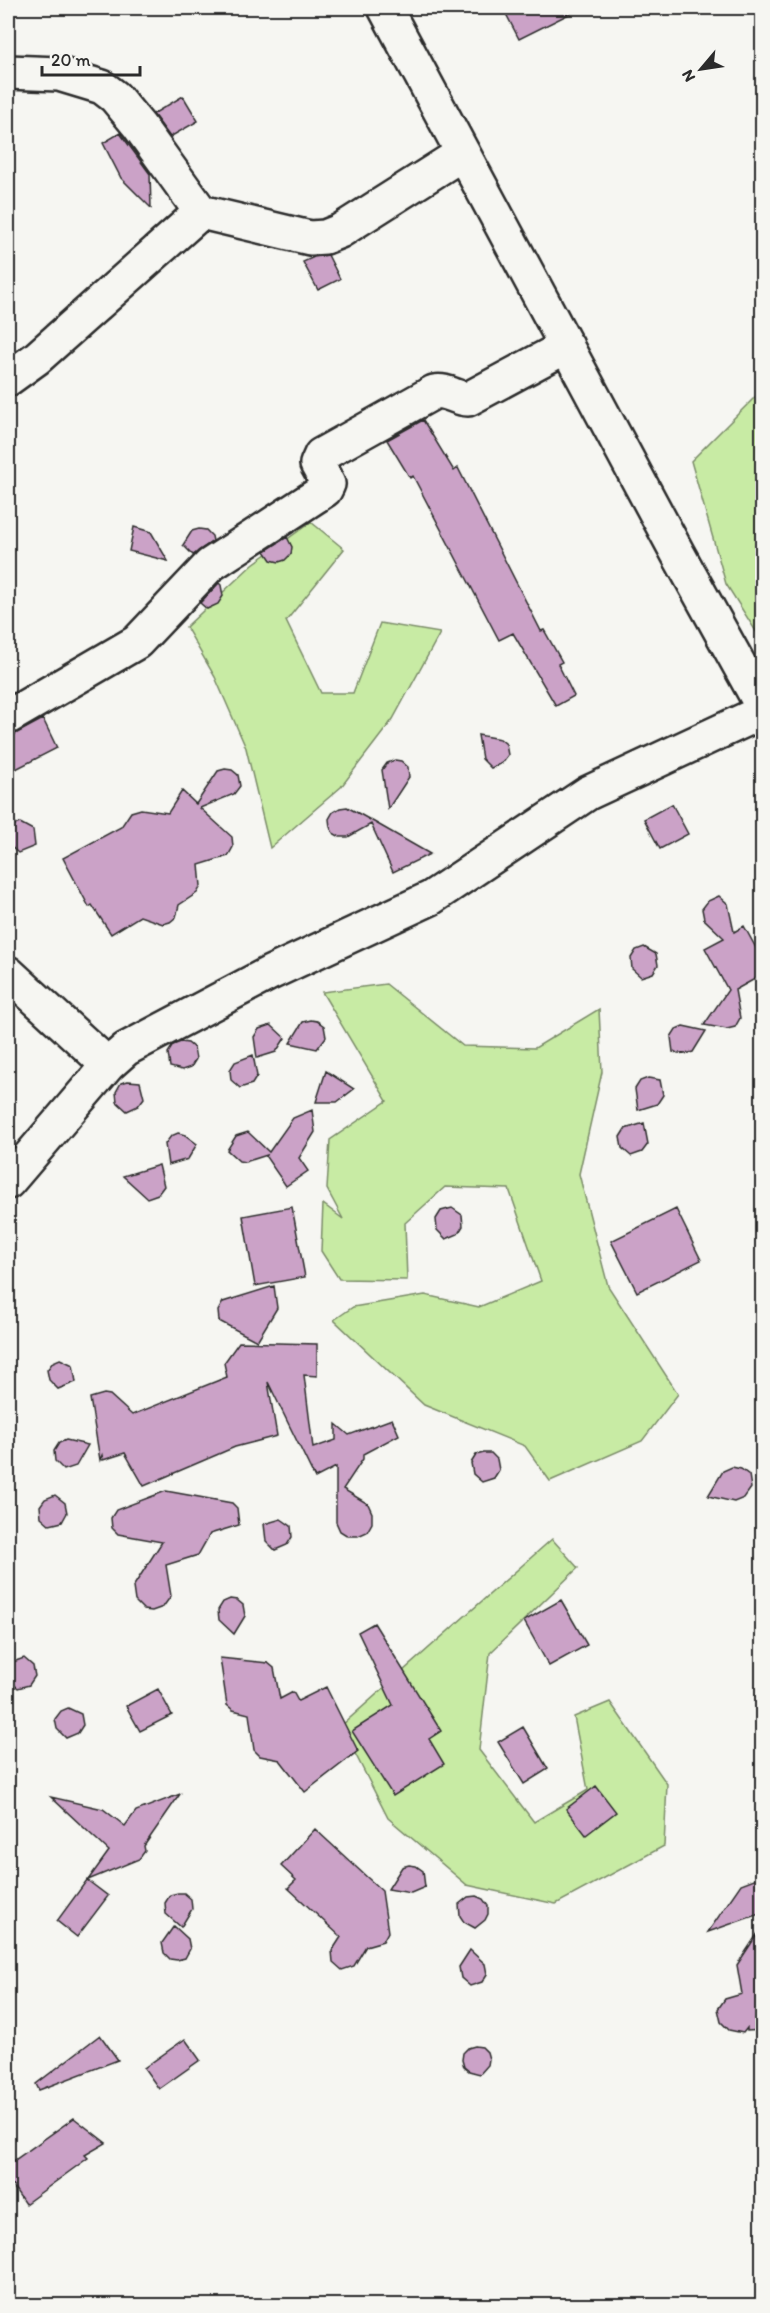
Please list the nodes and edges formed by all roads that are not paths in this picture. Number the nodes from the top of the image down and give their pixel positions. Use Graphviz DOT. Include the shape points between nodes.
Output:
graph roads {
  1 [pos="385,8"];
  2 [pos="8,72"];
  3 [pos="463,153"];
  4 [pos="201,212"];
  5 [pos="567,346"];
  6 [pos="8,379"];
  7 [pos="762,706"];
  8 [pos="762,712"];
  9 [pos="8,717"];
  10 [pos="8,973"];
  11 [pos="108,1065"];
  12 [pos="8,1182"];
  1 -- 3 [label="street"];
  2 -- 4 [label="street" via="59,74 102,87 140,126"];
  3 -- 4 [label="street" via="325,237 310,238"];
  3 -- 5 [label="street"];
  4 -- 6 [label="street" via="37,358"];
  5 -- 7 [label="street"];
  5 -- 9 [label="street" via="468,399 434,392 321,455 318,464 328,484 326,490 210,566 137,642"];
  8 -- 11 [label="street" via="588,793 431,898 270,973 126,1049"];
  10 -- 11 [label="street"];
  11 -- 12 [label="street"];
}
